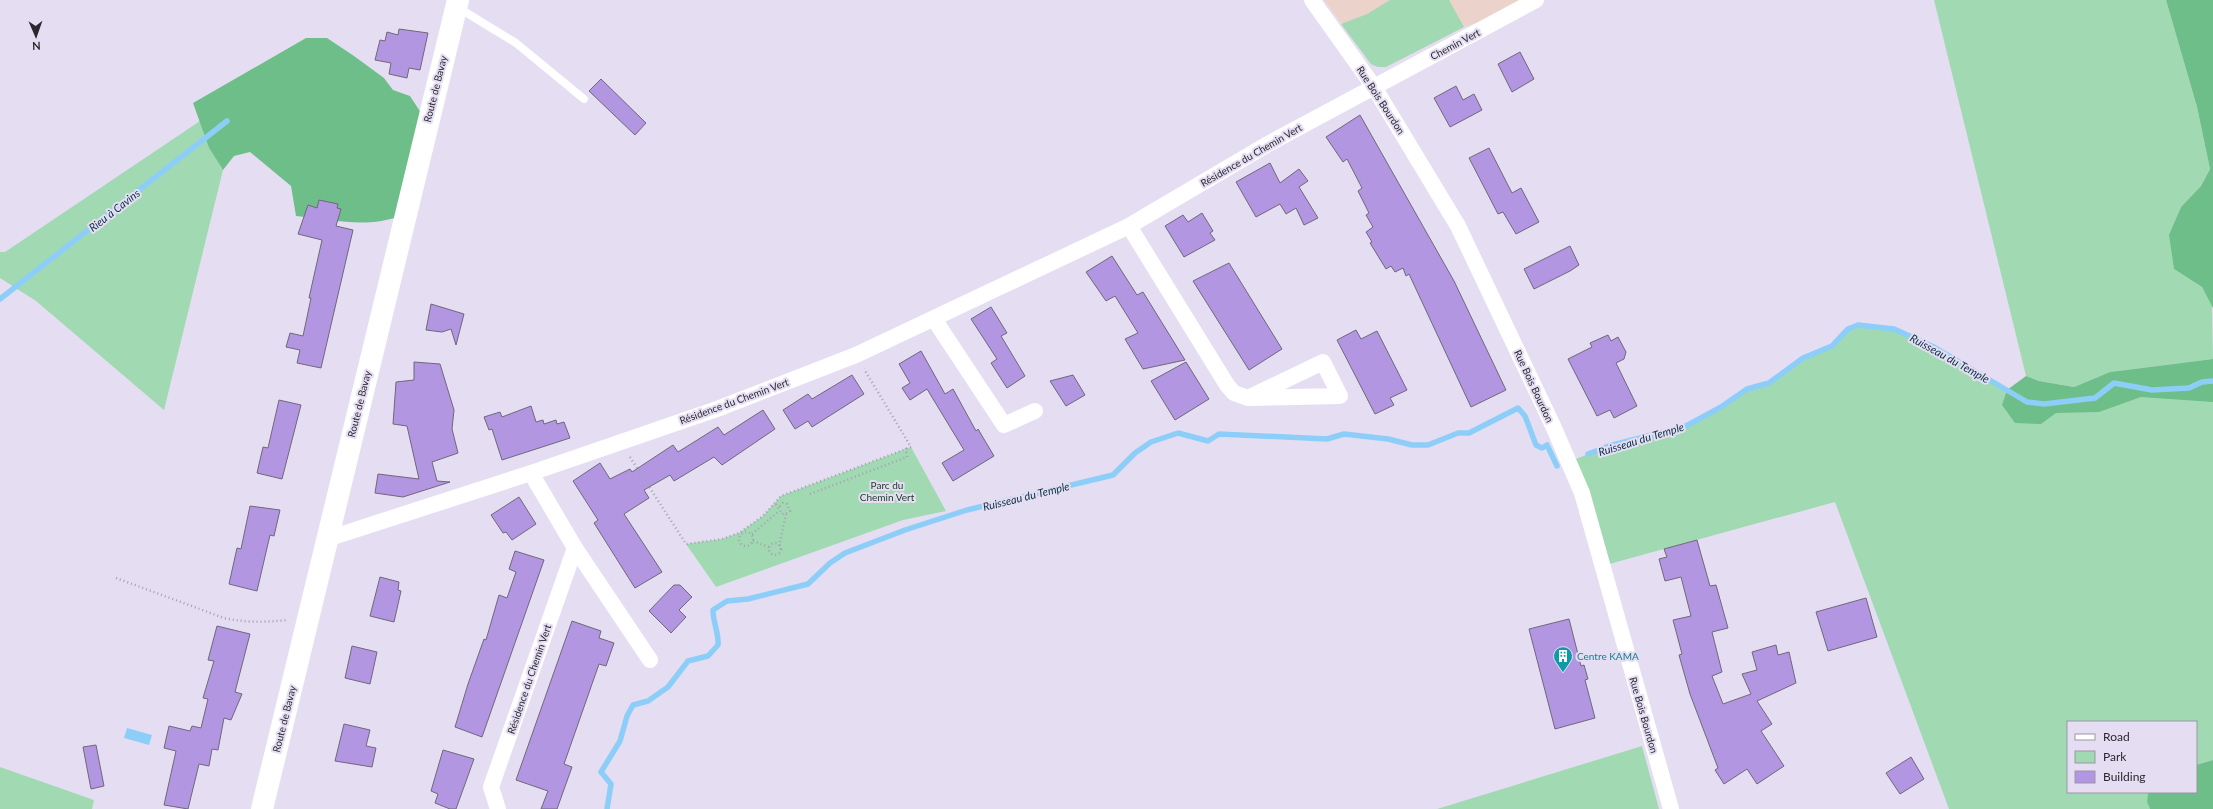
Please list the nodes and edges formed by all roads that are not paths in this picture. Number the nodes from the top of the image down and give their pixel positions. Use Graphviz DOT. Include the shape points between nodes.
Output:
graph roads {
  1 [pos="1312,0"];
  2 [pos="1536,0"];
  3 [pos="457,3"];
  4 [pos="1374,87"];
  5 [pos="584,99"];
  6 [pos="1129,226"];
  7 [pos="934,319"];
  8 [pos="1248,398"];
  9 [pos="1035,411"];
  10 [pos="532,473"];
  11 [pos="327,539"];
  12 [pos="574,548"];
  13 [pos="650,660"];
  14 [pos="262,809"];
  15 [pos="498,809"];
  16 [pos="1671,809"];
  1 -- 4 [label="street, Rue Bois Bourdon"];
  2 -- 4 [label="street, Chemin Vert"];
  3 -- 5 [label="lane" via="516,43"];
  3 -- 11 [label="main road, Route de Bavay"];
  4 -- 6 [label="street, Résidence du Chemin Vert" via="1268,144"];
  4 -- 16 [label="street, Rue Bois Bourdon" via="1458,226 1582,493"];
  6 -- 7 [label="street, Résidence du Chemin Vert"];
  6 -- 8 [label="street" via="1227,385 1234,393"];
  7 -- 9 [label="street" via="1004,425"];
  7 -- 10 [label="street, Résidence du Chemin Vert" via="856,355 717,409"];
  8 -- 8 [label="street" via="1323,362 1340,396 1271,397"];
  10 -- 11 [label="street, Résidence du Chemin Vert"];
  10 -- 12 [label="street"];
  11 -- 14 [label="main road, Route de Bavay"];
  12 -- 13 [label="street"];
  12 -- 15 [label="street, Résidence du Chemin Vert" via="491,788"];
}
